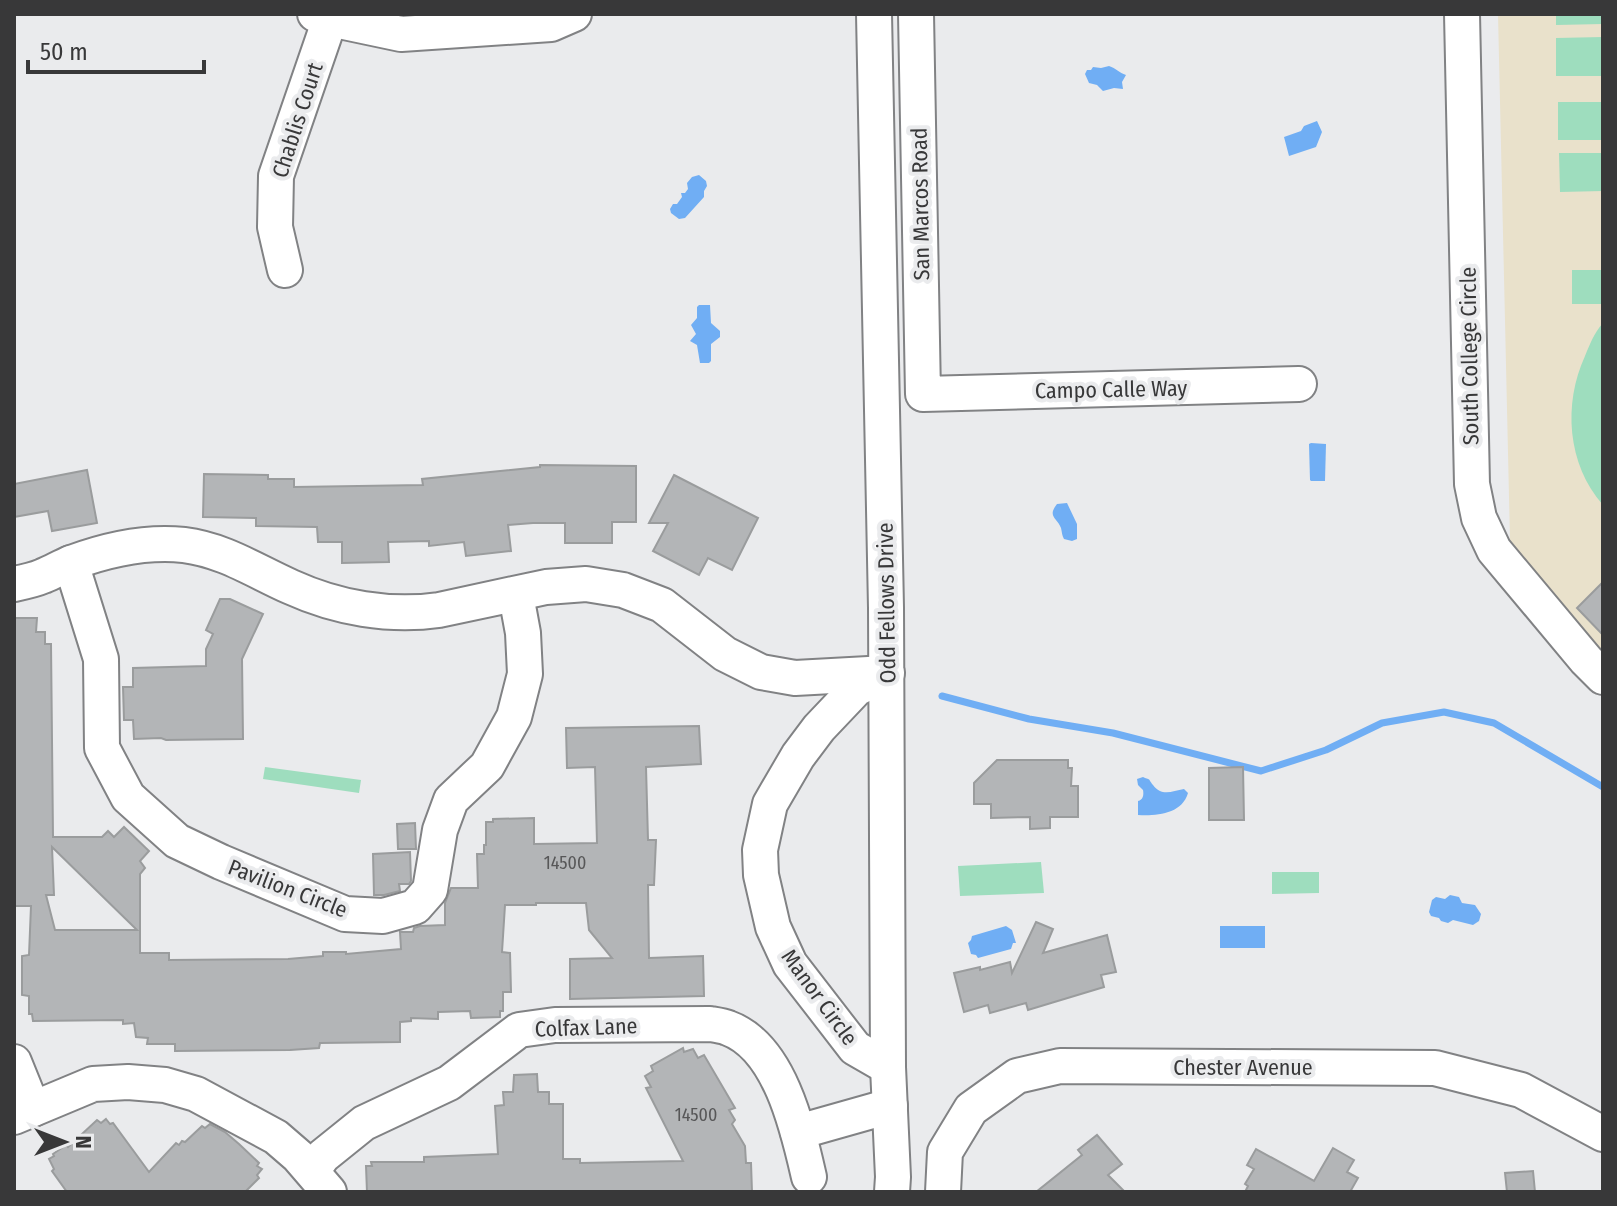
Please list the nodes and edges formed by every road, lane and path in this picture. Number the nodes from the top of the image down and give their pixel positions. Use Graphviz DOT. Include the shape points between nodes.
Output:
graph roads {
  1 [pos="574,14"];
  2 [pos="874,14"];
  3 [pos="916,14"];
  4 [pos="1462,14"];
  5 [pos="322,16"];
  6 [pos="285,270"];
  7 [pos="1299,384"];
  8 [pos="923,394"];
  9 [pos="71,563"];
  10 [pos="14,584"];
  11 [pos="516,595"];
  12 [pos="1594,669"];
  13 [pos="887,673"];
  14 [pos="14,1062"];
  15 [pos="888,1067"];
  16 [pos="890,1106"];
  17 [pos="23,1113"];
  18 [pos="798,1132"];
  19 [pos="1603,1134"];
  20 [pos="809,1177"];
  21 [pos="320,1181"];
  22 [pos="892,1192"];
  23 [pos="943,1192"];
  1 -- 5 [label="street" via="551,24 401,34"];
  2 -- 13 [label="street, Odd Fellows Drive"];
  3 -- 8 [label="street, San Marcos Road"];
  4 -- 12 [label="street, South College Circle" via="1472,484 1479,518 1494,550"];
  5 -- 6 [label="street, Chablis Court" via="276,176 275,227"];
  7 -- 8 [label="street, Campo Calle Way"];
  9 -- 10 [label="street"];
  9 -- 11 [label="street" via="151,543 186,545 229,556 329,602 376,611 430,611"];
  9 -- 11 [label="street, Pavilion Circle" via="101,659 102,748 128,797 177,841 358,915 383,916 415,907 430,890 451,800 487,766 514,717 525,674"];
  11 -- 13 [label="street" via="586,584 623,590 662,605 725,654 761,672 795,678"];
  13 -- 15 [label="street, Odd Fellows Drive"];
  13 -- 15 [label="street, Manor Circle" via="856,689 798,756 770,804 760,850 773,927 790,964 855,1048"];
  14 -- 17 [label="street"];
  15 -- 16 [label="street, Odd Fellows Drive"];
  16 -- 18 [label="street"];
  16 -- 22 [label="street, Odd Fellows Drive"];
  17 -- 21 [label="street" via="93,1084 165,1085 196,1094 276,1137"];
  18 -- 20 [label="street, Colfax Lane"];
  18 -- 21 [label="street, Colfax Lane" via="768,1062 729,1028 555,1025 519,1030 449,1083 364,1123 323,1156"];
  19 -- 23 [label="street, Chester Avenue" via="1521,1090 1435,1068 1060,1066 1017,1076 971,1109 945,1152"];
}
